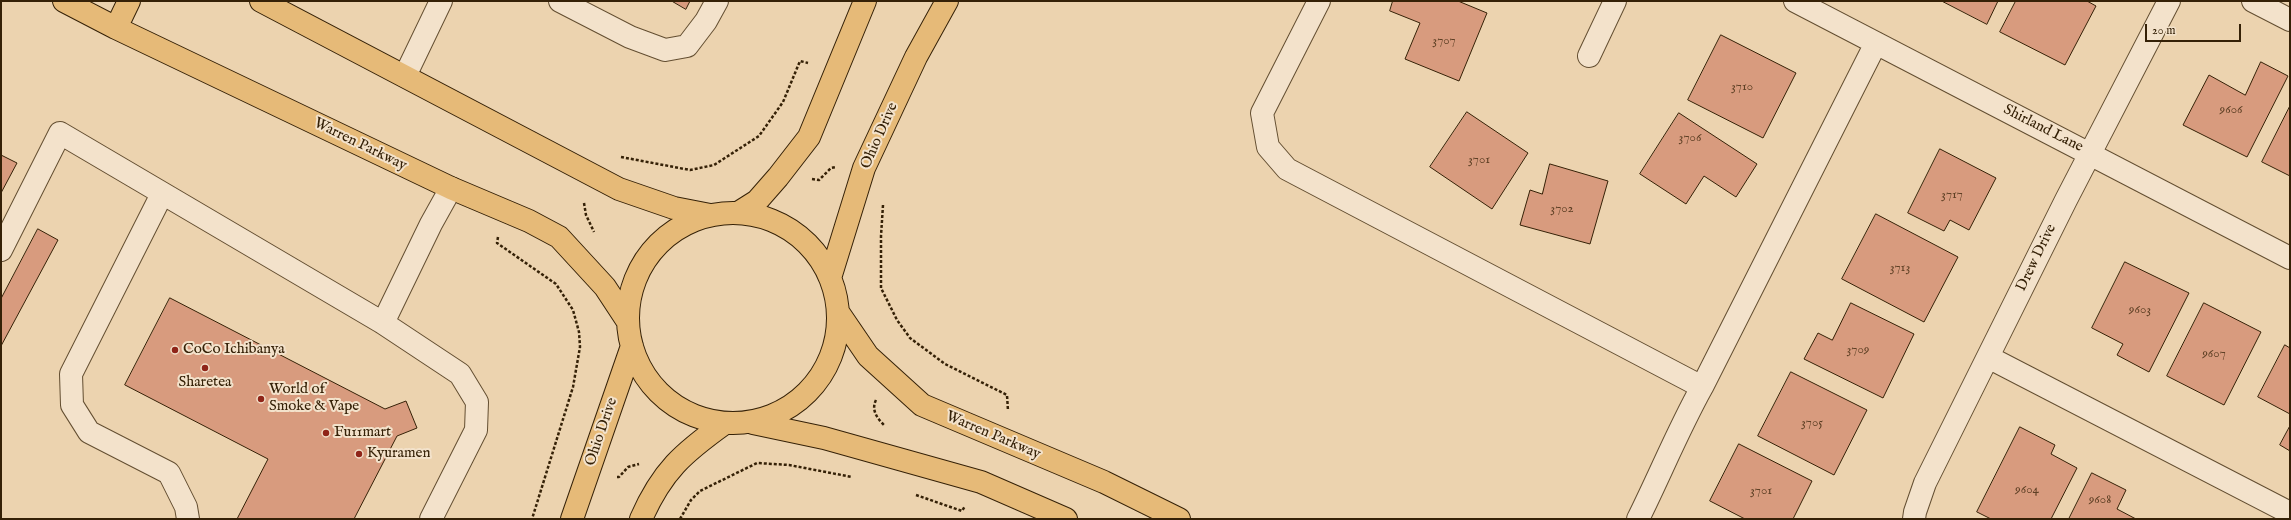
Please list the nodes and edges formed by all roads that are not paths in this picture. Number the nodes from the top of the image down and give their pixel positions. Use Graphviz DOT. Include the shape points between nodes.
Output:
graph roads {
  1 [pos="64,1"];
  2 [pos="129,1"];
  3 [pos="261,1"];
  4 [pos="441,1"];
  5 [pos="560,1"];
  6 [pos="717,1"];
  7 [pos="865,1"];
  8 [pos="947,1"];
  9 [pos="1319,1"];
  10 [pos="1615,1"];
  11 [pos="1796,1"];
  12 [pos="2169,1"];
  13 [pos="2253,1"];
  14 [pos="2290,20"];
  15 [pos="116,28"];
  16 [pos="1876,43"];
  17 [pos="1589,56"];
  18 [pos="405,76"];
  19 [pos="2091,153"];
  20 [pos="451,188"];
  21 [pos="162,194"];
  22 [pos="738,213"];
  23 [pos="710,215"];
  24 [pos="1,250"];
  25 [pos="2290,258"];
  26 [pos="830,278"];
  27 [pos="838,312"];
  28 [pos="628,322"];
  29 [pos="383,323"];
  30 [pos="632,346"];
  31 [pos="1988,358"];
  32 [pos="1702,388"];
  33 [pos="750,422"];
  34 [pos="725,424"];
  35 [pos="2290,513"];
  36 [pos="188,519"];
  37 [pos="431,519"];
  38 [pos="572,519"];
  39 [pos="641,519"];
  40 [pos="1066,519"];
  41 [pos="1179,519"];
  42 [pos="1638,519"];
  43 [pos="1914,519"];
  1 -- 15 [label="main road, Warren Parkway"];
  2 -- 15 [label="main road"];
  3 -- 18 [label="main road"];
  4 -- 18 [label="street"];
  5 -- 6 [label="street" via="630,38 665,50 687,46"];
  7 -- 22 [label="main road" via="809,137 757,201"];
  8 -- 26 [label="main road, Ohio Drive" via="916,57 864,168"];
  9 -- 32 [label="street" via="1262,113 1268,147 1287,169"];
  10 -- 17 [label="street"];
  11 -- 16 [label="street, Shirland Lane"];
  12 -- 19 [label="street, Drew Drive"];
  13 -- 14 [label="street"];
  15 -- 20 [label="main road, Warren Parkway"];
  16 -- 19 [label="street, Shirland Lane"];
  16 -- 32 [label="street"];
  18 -- 23 [label="main road" via="619,189 674,208"];
  19 -- 25 [label="street, Shirland Lane"];
  19 -- 31 [label="street, Drew Drive"];
  20 -- 28 [label="main road, Warren Parkway" via="529,221 559,238 605,287"];
  20 -- 29 [label="street"];
  21 -- 24 [label="street" via="60,133"];
  21 -- 29 [label="street"];
  21 -- 36 [label="street" via="71,374 72,405 89,432 169,473 186,508"];
  22 -- 23 [label="main road"];
  22 -- 26 [label="main road" via="764,217 788,228 808,244 824,265"];
  23 -- 28 [label="main road" via="680,227 655,247 637,273 628,304"];
  26 -- 27 [label="main road"];
  27 -- 33 [label="main road" via="835,344 823,374 802,398 775,415"];
  27 -- 41 [label="main road, Warren Parkway" via="868,356 922,405 956,422 1104,482"];
  28 -- 30 [label="main road"];
  29 -- 37 [label="street" via="460,374 476,402 476,430"];
  30 -- 34 [label="main road" via="636,360 651,384 671,404 697,418"];
  30 -- 38 [label="main road, Ohio Drive"];
  31 -- 35 [label="street"];
  31 -- 43 [label="street, Drew Drive" via="1925,483 1914,512"];
  32 -- 42 [label="street" via="1683,421"];
  33 -- 34 [label="main road"];
  33 -- 40 [label="main road" via="824,438 981,482"];
  34 -- 39 [label="main road" via="702,440 663,477"];
}
